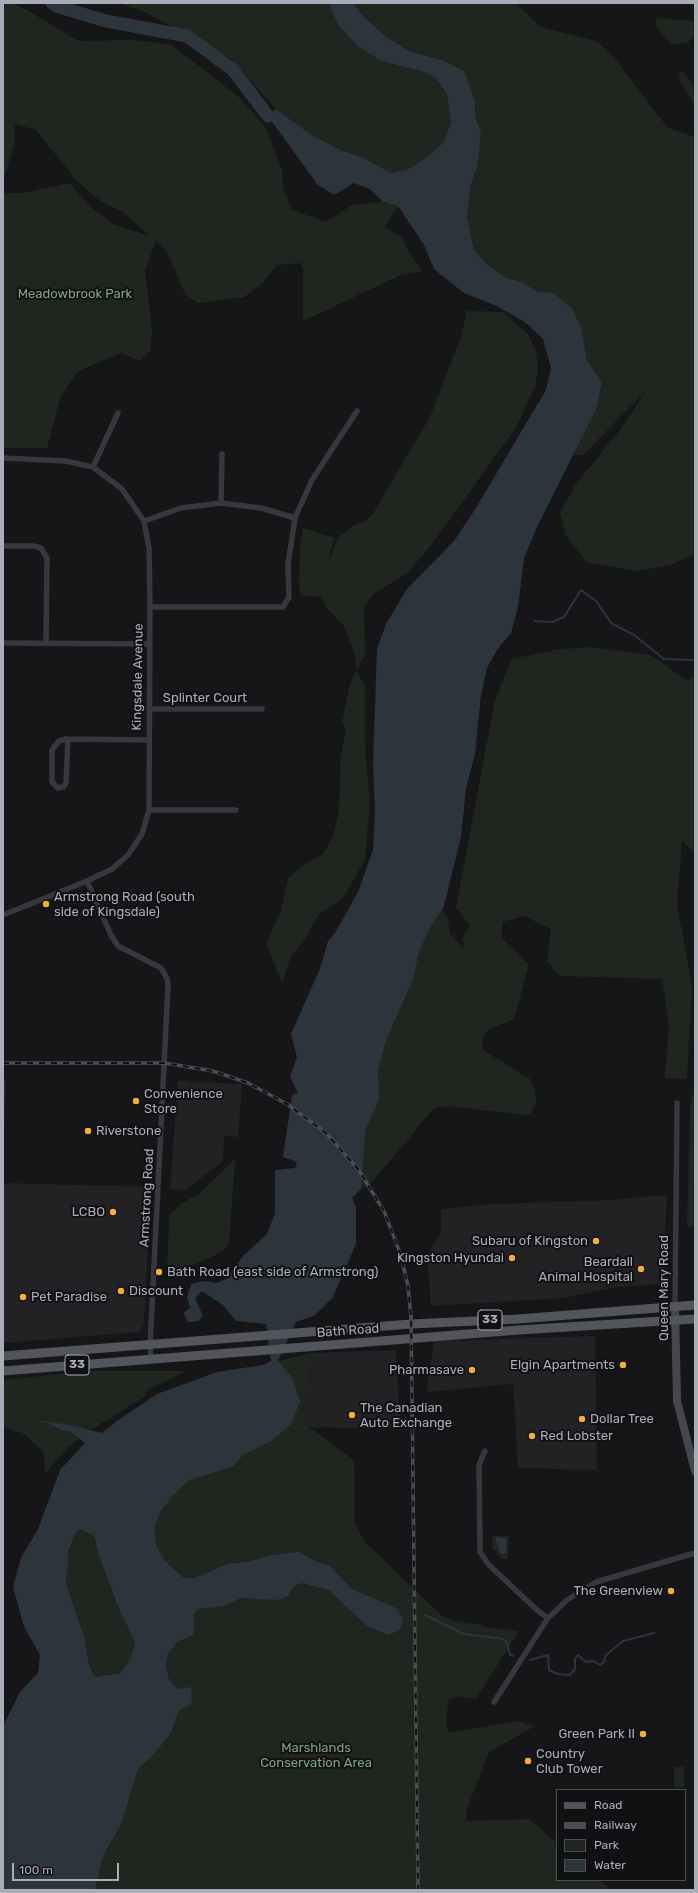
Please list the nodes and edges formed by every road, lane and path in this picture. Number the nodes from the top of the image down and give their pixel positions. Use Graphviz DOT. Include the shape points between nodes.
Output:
graph roads {
  1 [pos="357,411"];
  2 [pos="118,412"];
  3 [pos="222,454"];
  4 [pos="3,458"];
  5 [pos="93,467"];
  6 [pos="222,503"];
  7 [pos="295,518"];
  8 [pos="144,521"];
  9 [pos="3,546"];
  10 [pos="150,608"];
  11 [pos="3,643"];
  12 [pos="46,643"];
  13 [pos="149,644"];
  14 [pos="149,709"];
  15 [pos="262,709"];
  16 [pos="68,739"];
  17 [pos="148,740"];
  18 [pos="149,810"];
  19 [pos="236,810"];
  20 [pos="87,881"];
  21 [pos="3,915"];
  22 [pos="677,1103"];
  23 [pos="695,1305"];
  24 [pos="675,1306"];
  25 [pos="518,1319"];
  26 [pos="695,1319"];
  27 [pos="675,1321"];
  28 [pos="519,1330"];
  29 [pos="150,1346"];
  30 [pos="3,1356"];
  31 [pos="151,1358"];
  32 [pos="3,1371"];
  33 [pos="485,1451"];
  34 [pos="694,1465"];
  35 [pos="695,1553"];
  36 [pos="548,1618"];
  37 [pos="494,1702"];
  1 -- 7 [label="street" via="312,480"];
  2 -- 5 [label="street"];
  3 -- 6 [label="street"];
  4 -- 5 [label="street, Kingsdale Avenue" via="65,460"];
  5 -- 8 [label="street, Kingsdale Avenue" via="122,489"];
  6 -- 7 [label="street" via="261,508"];
  6 -- 8 [label="street" via="181,508"];
  7 -- 10 [label="street" via="288,564 289,597 283,607"];
  8 -- 10 [label="street, Kingsdale Avenue" via="149,548"];
  9 -- 12 [label="street" via="41,548 47,558"];
  10 -- 13 [label="street, Kingsdale Avenue"];
  11 -- 12 [label="street"];
  12 -- 13 [label="street"];
  13 -- 14 [label="street, Kingsdale Avenue"];
  14 -- 15 [label="street, Splinter Court"];
  14 -- 17 [label="street, Kingsdale Avenue"];
  16 -- 16 [label="street" via="59,741 52,750 52,782 58,788 66,783"];
  16 -- 17 [label="street"];
  17 -- 18 [label="street, Kingsdale Avenue"];
  18 -- 19 [label="street"];
  18 -- 20 [label="street, Kingsdale Avenue" via="142,834 128,855 112,869"];
  20 -- 21 [label="street, Kingsdale Avenue"];
  20 -- 29 [label="street, Armstrong Road" via="118,946 161,968 167,978"];
  22 -- 24 [label="street, Queen Mary Road"];
  23 -- 24 [label="main road, Bath Road / 33"];
  24 -- 25 [label="main road, Bath Road / 33"];
  24 -- 27 [label="street, Queen Mary Road"];
  25 -- 28 [label="main road"];
  25 -- 29 [label="main road, Bath Road / 33" via="412,1324"];
  26 -- 27 [label="main road, Bath Road / 33"];
  27 -- 28 [label="main road, Bath Road / 33"];
  27 -- 34 [label="street, Queen Mary Road" via="677,1401"];
  28 -- 31 [label="main road, Bath Road / 33"];
  29 -- 30 [label="main road, Bath Road / 33"];
  29 -- 31 [label="street, Armstrong Road"];
  31 -- 32 [label="main road, Bath Road / 33"];
  33 -- 36 [label="street" via="479,1465 480,1552 488,1564"];
  35 -- 36 [label="street" via="596,1582 567,1600"];
  36 -- 37 [label="street"];
}
